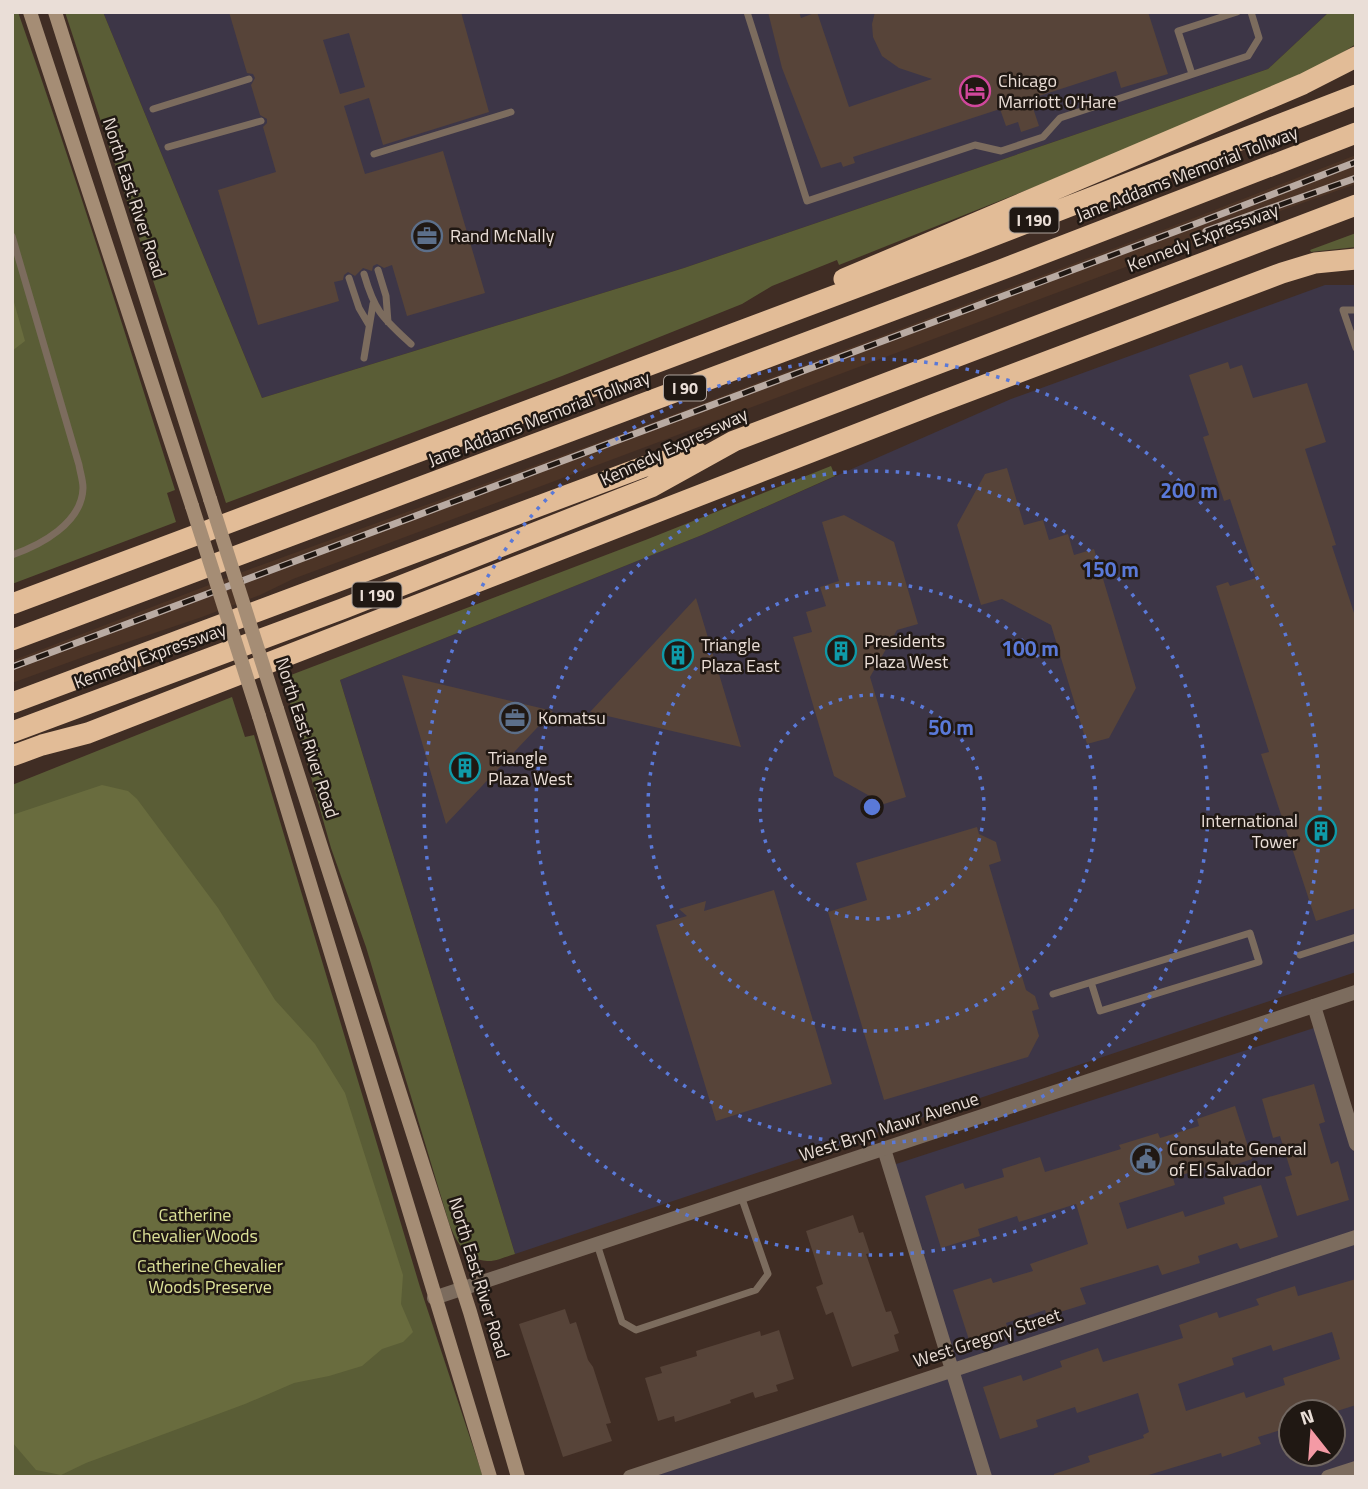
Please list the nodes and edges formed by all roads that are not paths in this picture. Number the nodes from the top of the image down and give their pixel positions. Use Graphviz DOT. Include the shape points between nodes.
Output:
graph roads {
  1 [pos="30,12"];
  2 [pos="55,12"];
  3 [pos="747,12"];
  4 [pos="1237,12"];
  5 [pos="1251,12"];
  6 [pos="1356,57"];
  7 [pos="1192,74"];
  8 [pos="249,79"];
  9 [pos="1356,95"];
  10 [pos="153,109"];
  11 [pos="511,112"];
  12 [pos="261,121"];
  13 [pos="1356,133"];
  14 [pos="168,146"];
  15 [pos="374,154"];
  16 [pos="1356,205"];
  17 [pos="12,236"];
  18 [pos="1356,259"];
  19 [pos="378,270"];
  20 [pos="364,274"];
  21 [pos="349,278"];
  22 [pos="373,304"];
  23 [pos="1356,310"];
  24 [pos="388,323"];
  25 [pos="369,325"];
  26 [pos="711,341"];
  27 [pos="411,344"];
  28 [pos="1356,348"];
  29 [pos="364,358"];
  30 [pos="734,441"];
  31 [pos="12,555"];
  32 [pos="12,604"];
  33 [pos="12,640"];
  34 [pos="12,703"];
  35 [pos="12,732"];
  36 [pos="88,733"];
  37 [pos="12,756"];
  38 [pos="12,768"];
  39 [pos="1356,937"];
  40 [pos="1300,956"];
  41 [pos="1091,982"];
  42 [pos="1356,992"];
  43 [pos="1053,994"];
  44 [pos="1314,1006"];
  45 [pos="1352,1119"];
  46 [pos="1356,1144"];
  47 [pos="884,1149"];
  48 [pos="741,1196"];
  49 [pos="1356,1237"];
  50 [pos="597,1244"];
  51 [pos="462,1289"];
  52 [pos="435,1298"];
  53 [pos="952,1370"];
  54 [pos="1356,1468"];
  55 [pos="490,1477"];
  56 [pos="518,1477"];
  57 [pos="630,1477"];
  58 [pos="985,1477"];
  59 [pos="1328,1477"];
  1 -- 52 [label="main road, bridge" via="259,716"];
  2 -- 51 [label="main road, North East River Road, bridge"];
  3 -- 7 [label="lane" via="807,201 975,145 1001,151 1043,136 1060,118"];
  4 -- 7 [label="lane" via="1178,31"];
  5 -- 7 [label="lane" via="1259,38 1248,55"];
  6 -- 26 [label="highway" via="1303,84 872,265"];
  8 -- 10 [label="lane"];
  9 -- 26 [label="highway, I 190"];
  11 -- 15 [label="lane"];
  12 -- 14 [label="lane"];
  13 -- 33 [label="highway, Jane Addams Memorial Tollway / I 90"];
  16 -- 30 [label="highway, Kennedy Expressway"];
  17 -- 31 [label="lane" via="83,489 74,511 58,531"];
  18 -- 36 [label="highway" via="1315,263 1282,273"];
  19 -- 24 [label="lane"];
  20 -- 22 [label="lane"];
  21 -- 25 [label="lane"];
  22 -- 24 [label="lane"];
  22 -- 25 [label="lane"];
  23 -- 28 [label="lane" via="1343,310"];
  24 -- 27 [label="lane"];
  25 -- 29 [label="lane"];
  26 -- 32 [label="highway, I 190"];
  30 -- 34 [label="highway" via="643,467"];
  30 -- 35 [label="highway, Kennedy Expressway / I 190" via="651,487"];
  36 -- 37 [label="highway"];
  36 -- 38 [label="highway"];
  39 -- 40 [label="lane"];
  41 -- 41 [label="lane" via="1250,933 1259,962 1100,1011"];
  41 -- 43 [label="lane"];
  42 -- 44 [label="street, West Bryn Mawr Avenue"];
  44 -- 45 [label="street"];
  44 -- 47 [label="street, West Bryn Mawr Avenue"];
  45 -- 46 [label="street"];
  47 -- 48 [label="street, West Bryn Mawr Avenue"];
  47 -- 53 [label="street"];
  48 -- 50 [label="street, West Bryn Mawr Avenue"];
  48 -- 50 [label="lane" via="768,1274 756,1290 636,1330 622,1322"];
  49 -- 53 [label="street, West Gregory Street"];
  50 -- 51 [label="street, West Bryn Mawr Avenue"];
  51 -- 52 [label="street, West Bryn Mawr Avenue"];
  51 -- 56 [label="main road, North East River Road"];
  52 -- 55 [label="main road"];
  53 -- 57 [label="street, West Gregory Street"];
  53 -- 58 [label="street"];
  54 -- 59 [label="street"];
}
